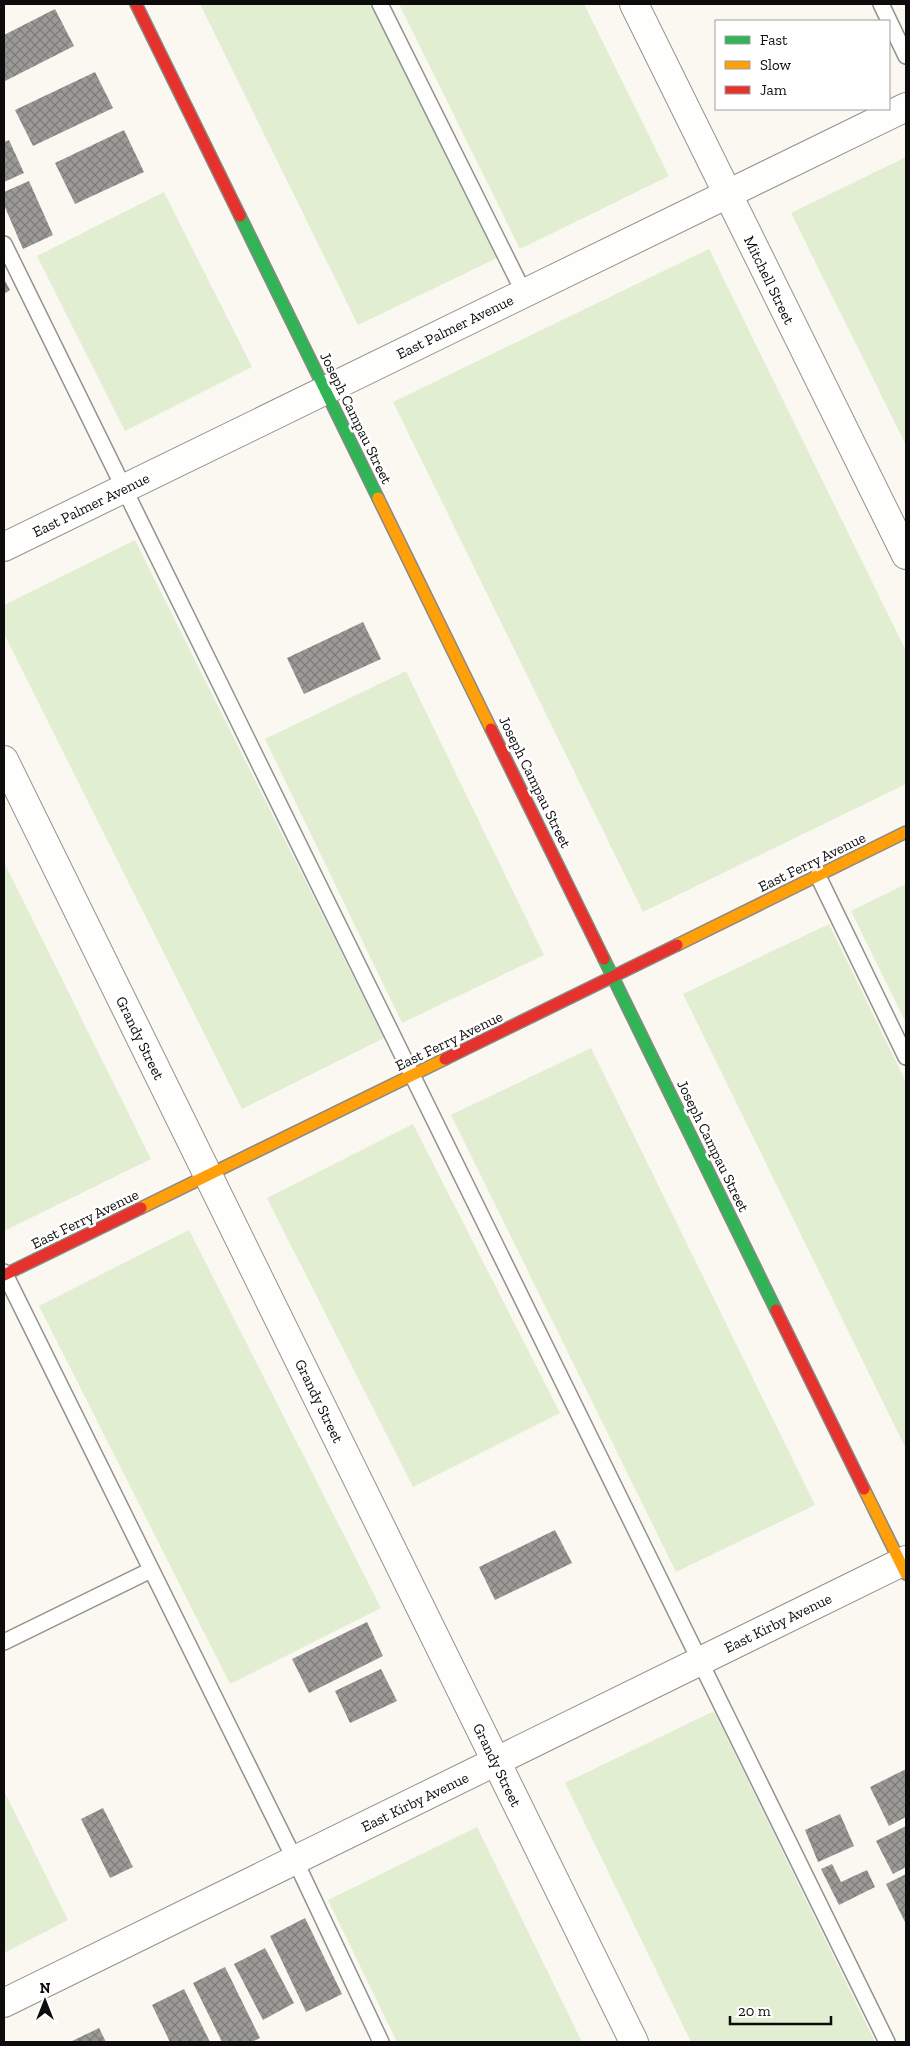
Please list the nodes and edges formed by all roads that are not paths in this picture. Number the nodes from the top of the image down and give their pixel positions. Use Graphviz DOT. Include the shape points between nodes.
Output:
graph roads {
  1 [pos="136,4"];
  2 [pos="380,4"];
  3 [pos="634,4"];
  4 [pos="881,4"];
  5 [pos="889,20"];
  6 [pos="890,23"];
  7 [pos="906,56"];
  8 [pos="906,107"];
  9 [pos="727,194"];
  10 [pos="4,244"];
  11 [pos="524,293"];
  12 [pos="326,390"];
  13 [pos="124,488"];
  14 [pos="4,547"];
  15 [pos="906,555"];
  16 [pos="4,760"];
  17 [pos="906,832"];
  18 [pos="818,876"];
  19 [pos="613,977"];
  20 [pos="906,1057"];
  21 [pos="412,1075"];
  22 [pos="207,1175"];
  23 [pos="4,1274"];
  24 [pos="904,1566"];
  25 [pos="152,1570"];
  26 [pos="4,1642"];
  27 [pos="700,1661"];
  28 [pos="496,1762"];
  29 [pos="295,1860"];
  30 [pos="4,2003"];
  31 [pos="380,2042"];
  32 [pos="634,2042"];
  33 [pos="887,2042"];
  1 -- 12 [label="street, Joseph Campau Street"];
  2 -- 11 [label="lane"];
  3 -- 9 [label="street, Mitchell Street"];
  4 -- 5 [label="lane"];
  6 -- 7 [label="lane"];
  8 -- 9 [label="street, East Palmer Avenue"];
  9 -- 11 [label="street, East Palmer Avenue"];
  9 -- 15 [label="street, Mitchell Street"];
  10 -- 13 [label="lane"];
  11 -- 12 [label="street, East Palmer Avenue"];
  12 -- 13 [label="street, East Palmer Avenue"];
  12 -- 19 [label="street, Joseph Campau Street"];
  13 -- 14 [label="street, East Palmer Avenue"];
  13 -- 21 [label="lane"];
  16 -- 22 [label="street, Grandy Street"];
  17 -- 18 [label="street, East Ferry Avenue"];
  18 -- 19 [label="street, East Ferry Avenue"];
  18 -- 20 [label="lane"];
  19 -- 21 [label="street, East Ferry Avenue"];
  19 -- 24 [label="street, Joseph Campau Street"];
  21 -- 22 [label="street, East Ferry Avenue"];
  21 -- 27 [label="lane"];
  22 -- 23 [label="street, East Ferry Avenue"];
  22 -- 28 [label="street, Grandy Street"];
  23 -- 25 [label="lane"];
  24 -- 27 [label="street, East Kirby Avenue"];
  25 -- 26 [label="lane"];
  25 -- 29 [label="lane"];
  27 -- 28 [label="street, East Kirby Avenue"];
  27 -- 33 [label="lane"];
  28 -- 29 [label="street, East Kirby Avenue"];
  28 -- 32 [label="street, Grandy Street"];
  29 -- 30 [label="street, East Kirby Avenue"];
  29 -- 31 [label="lane"];
}
